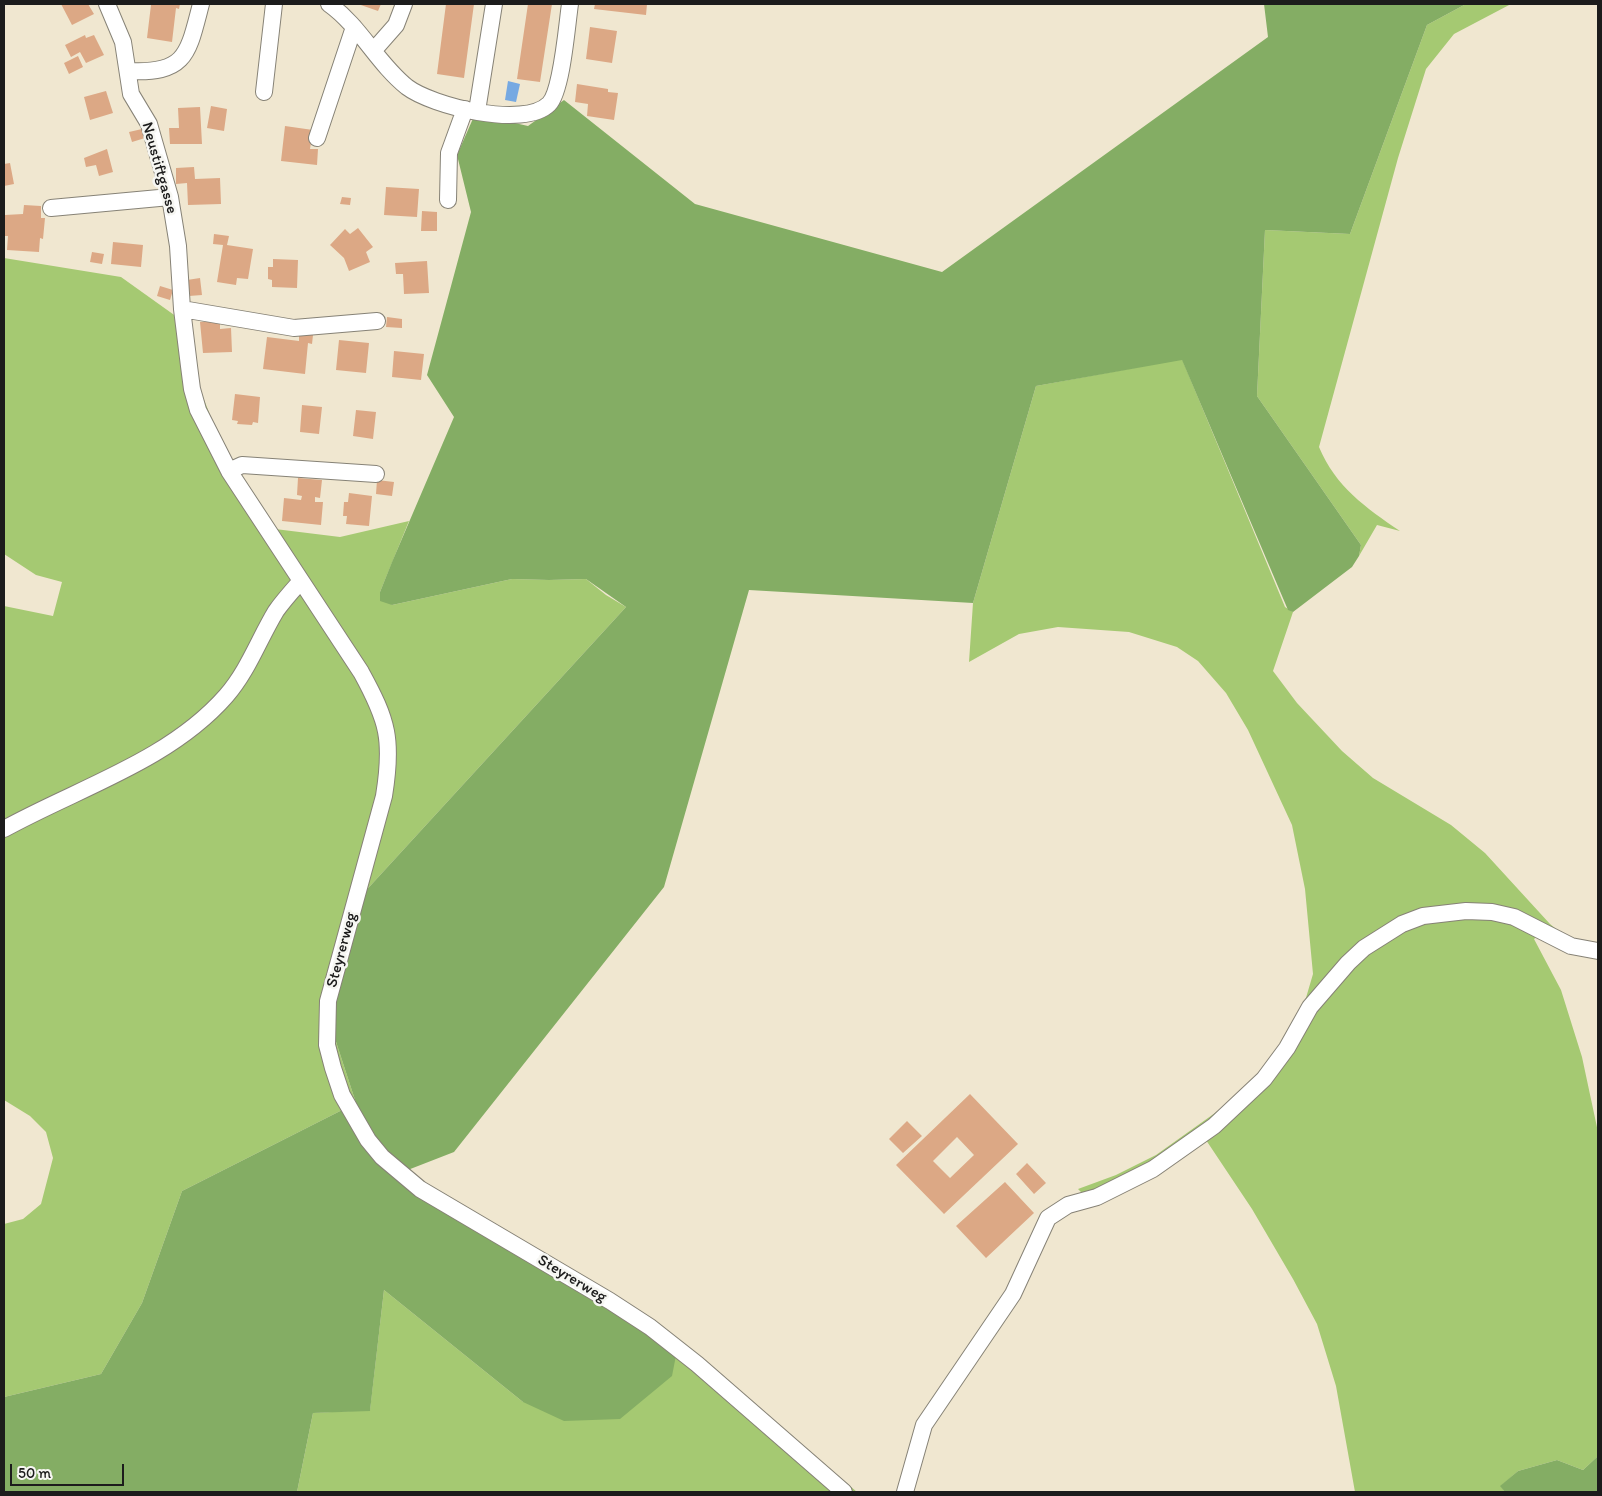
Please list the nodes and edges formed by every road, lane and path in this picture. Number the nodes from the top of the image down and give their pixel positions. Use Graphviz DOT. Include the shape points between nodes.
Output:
graph roads {
  1 [pos="108,4"];
  2 [pos="201,4"];
  3 [pos="274,4"];
  4 [pos="329,4"];
  5 [pos="404,4"];
  6 [pos="494,4"];
  7 [pos="570,4"];
  8 [pos="354,27"];
  9 [pos="374,50"];
  10 [pos="129,71"];
  11 [pos="264,92"];
  12 [pos="471,110"];
  13 [pos="317,138"];
  14 [pos="170,197"];
  15 [pos="448,200"];
  16 [pos="51,208"];
  17 [pos="182,309"];
  18 [pos="377,321"];
  19 [pos="229,471"];
  20 [pos="376,474"];
  21 [pos="300,582"];
  22 [pos="4,829"];
  23 [pos="1598,951"];
  24 [pos="844,1492"];
  25 [pos="905,1492"];
  1 -- 10 [label="street, Neustiftgasse" via="119,28"];
  2 -- 10 [label="street" via="190,46 183,58 171,67 157,71"];
  3 -- 11 [label="street"];
  4 -- 8 [label="street"];
  5 -- 9 [label="street" via="396,26"];
  6 -- 12 [label="street"];
  7 -- 12 [label="street" via="557,88 549,104 522,115"];
  8 -- 9 [label="street"];
  8 -- 13 [label="street"];
  9 -- 12 [label="street" via="408,88 440,104"];
  10 -- 14 [label="street, Neustiftgasse" via="132,94 149,124"];
  12 -- 15 [label="street" via="449,154"];
  14 -- 16 [label="street"];
  14 -- 17 [label="street, Neustiftgasse" via="178,246"];
  17 -- 18 [label="street" via="294,328"];
  17 -- 19 [label="street, Neustiftgasse" via="192,389 208,433"];
  19 -- 20 [label="street" via="242,465"];
  19 -- 21 [label="street, Neustiftgasse"];
  21 -- 22 [label="street" via="276,610 251,660 227,695 200,722 109,777"];
  21 -- 24 [label="street, Steyrerweg" via="361,672 376,700 389,741 384,796 328,1001 327,1045 355,1120 382,1158 400,1174 650,1328 697,1364"];
  23 -- 25 [label="street" via="1571,946 1514,917 1466,911 1423,916 1402,924 1364,948 1324,989 1264,1079 1214,1126 1153,1169 1096,1197 1068,1205 1048,1218 1014,1294 924,1425"];
}
